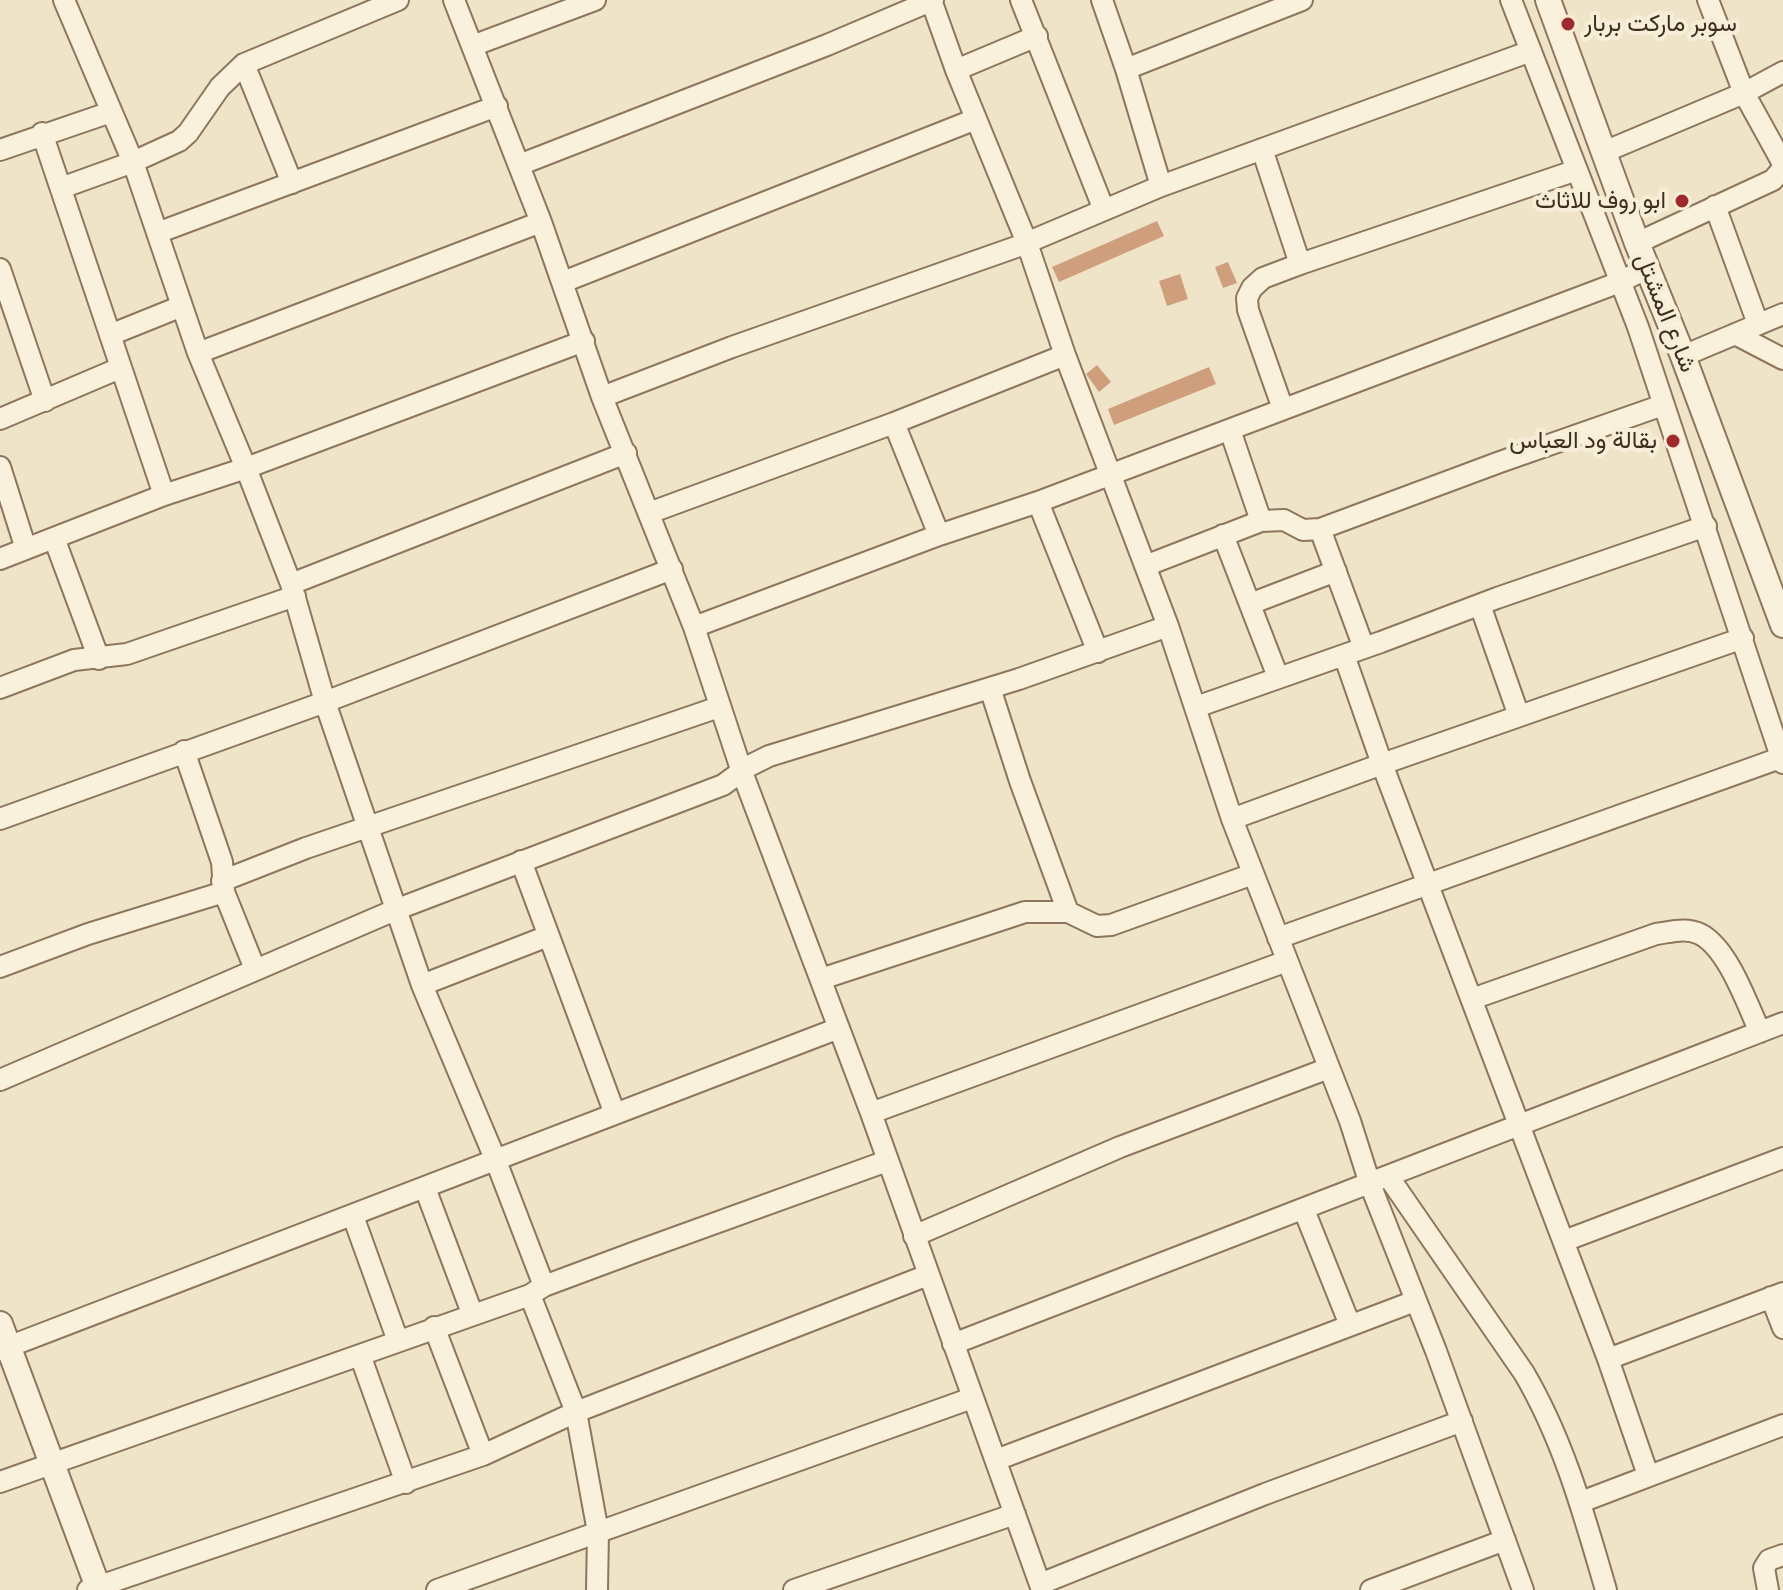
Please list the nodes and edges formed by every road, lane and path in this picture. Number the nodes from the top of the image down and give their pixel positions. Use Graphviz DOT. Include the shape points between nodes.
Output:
graph roads {
  1 [pos="64,0"];
  2 [pos="398,0"];
  3 [pos="454,0"];
  4 [pos="595,0"];
  5 [pos="932,0"];
  6 [pos="1021,0"];
  7 [pos="1102,0"];
  8 [pos="1302,0"];
  9 [pos="1511,0"];
  10 [pos="1548,0"];
  11 [pos="1708,0"];
  12 [pos="1037,36"];
  13 [pos="472,46"];
  14 [pos="1531,51"];
  15 [pos="244,64"];
  16 [pos="1126,69"];
  17 [pos="956,70"];
  18 [pos="1783,72"];
  19 [pos="1744,93"];
  20 [pos="497,106"];
  21 [pos="111,112"];
  22 [pos="976,119"];
  23 [pos="42,133"];
  24 [pos="1262,149"];
  25 [pos="0,150"];
  26 [pos="1604,152"];
  27 [pos="133,162"];
  28 [pos="519,165"];
  29 [pos="1577,170"];
  30 [pos="292,183"];
  31 [pos="1161,186"];
  32 [pos="61,188"];
  33 [pos="1715,206"];
  34 [pos="1104,210"];
  35 [pos="541,222"];
  36 [pos="157,233"];
  37 [pos="1027,243"];
  38 [pos="1637,243"];
  39 [pos="1300,264"];
  40 [pos="1647,268"];
  41 [pos="2,281"];
  42 [pos="563,282"];
  43 [pos="1620,282"];
  44 [pos="182,306"];
  45 [pos="1783,314"];
  46 [pos="1758,324"];
  47 [pos="1735,334"];
  48 [pos="110,335"];
  49 [pos="584,341"];
  50 [pos="198,353"];
  51 [pos="1065,355"];
  52 [pos="1683,356"];
  53 [pos="1783,359"];
  54 [pos="120,368"];
  55 [pos="602,397"];
  56 [pos="45,401"];
  57 [pos="1663,405"];
  58 [pos="1283,409"];
  59 [pos="0,419"];
  60 [pos="894,423"];
  61 [pos="1230,430"];
  62 [pos="626,453"];
  63 [pos="0,467"];
  64 [pos="246,468"];
  65 [pos="1109,474"];
  66 [pos="164,495"];
  67 [pos="1038,502"];
  68 [pos="649,513"];
  69 [pos="1261,521"];
  70 [pos="1706,526"];
  71 [pos="1320,529"];
  72 [pos="939,535"];
  73 [pos="1223,535"];
  74 [pos="54,538"];
  75 [pos="26,549"];
  76 [pos="0,559"];
  77 [pos="1145,566"];
  78 [pos="672,569"];
  79 [pos="1336,571"];
  80 [pos="293,590"];
  81 [pos="1250,604"];
  82 [pos="1480,605"];
  83 [pos="1783,625"];
  84 [pos="1168,626"];
  85 [pos="694,627"];
  86 [pos="1743,638"];
  87 [pos="1364,648"];
  88 [pos="1098,652"];
  89 [pos="1344,655"];
  90 [pos="99,659"];
  91 [pos="1278,677"];
  92 [pos="0,688"];
  93 [pos="990,688"];
  94 [pos="325,702"];
  95 [pos="719,707"];
  96 [pos="1196,707"];
  97 [pos="1519,716"];
  98 [pos="184,751"];
  99 [pos="1782,759"];
  100 [pos="1382,764"];
  101 [pos="742,772"];
  102 [pos="0,819"];
  103 [pos="1232,819"];
  104 [pos="368,828"];
  105 [pos="521,861"];
  106 [pos="1253,874"];
  107 [pos="1429,885"];
  108 [pos="223,886"];
  109 [pos="395,910"];
  110 [pos="1068,912"];
  111 [pos="548,936"];
  112 [pos="1278,938"];
  113 [pos="1287,961"];
  114 [pos="0,967"];
  115 [pos="255,969"];
  116 [pos="821,979"];
  117 [pos="422,985"];
  118 [pos="1472,999"];
  119 [pos="1783,1023"];
  120 [pos="839,1028"];
  121 [pos="1760,1032"];
  122 [pos="1329,1068"];
  123 [pos="0,1080"];
  124 [pos="871,1113"];
  125 [pos="615,1114"];
  126 [pos="1519,1124"];
  127 [pos="1783,1158"];
  128 [pos="496,1161"];
  129 [pos="887,1161"];
  130 [pos="1379,1180"];
  131 [pos="425,1188"];
  132 [pos="1304,1210"];
  133 [pos="353,1216"];
  134 [pos="914,1236"];
  135 [pos="1564,1241"];
  136 [pos="928,1275"];
  137 [pos="537,1290"];
  138 [pos="1777,1295"];
  139 [pos="1415,1301"];
  140 [pos="472,1313"];
  141 [pos="0,1324"];
  142 [pos="1350,1325"];
  143 [pos="434,1327"];
  144 [pos="1783,1328"];
  145 [pos="398,1341"];
  146 [pos="953,1344"];
  147 [pos="4,1349"];
  148 [pos="360,1355"];
  149 [pos="1608,1359"];
  150 [pos="972,1398"];
  151 [pos="576,1412"];
  152 [pos="1462,1421"];
  153 [pos="1783,1425"];
  154 [pos="483,1455"];
  155 [pos="996,1460"];
  156 [pos="53,1462"];
  157 [pos="1648,1475"];
  158 [pos="0,1482"];
  159 [pos="406,1483"];
  160 [pos="1581,1502"];
  161 [pos="1015,1514"];
  162 [pos="598,1532"];
  163 [pos="1505,1540"];
  164 [pos="1783,1555"];
  165 [pos="1041,1587"];
  166 [pos="95,1589"];
  167 [pos="437,1590"];
  168 [pos="597,1590"];
  169 [pos="794,1590"];
  170 [pos="1371,1590"];
  171 [pos="1523,1590"];
  172 [pos="1606,1590"];
  173 [pos="1768,1590"];
  1 -- 21 [label="street"];
  2 -- 15 [label="street"];
  3 -- 13 [label="street"];
  4 -- 13 [label="street"];
  5 -- 17 [label="street"];
  5 -- 28 [label="street"];
  6 -- 12 [label="street"];
  7 -- 16 [label="street"];
  8 -- 16 [label="street"];
  9 -- 14 [label="street"];
  10 -- 26 [label="street, شارع المشتل"];
  11 -- 19 [label="street"];
  12 -- 17 [label="street"];
  12 -- 34 [label="street"];
  13 -- 20 [label="street"];
  14 -- 24 [label="street"];
  14 -- 29 [label="street"];
  15 -- 27 [label="street" via="179,141"];
  15 -- 30 [label="street"];
  16 -- 31 [label="street"];
  17 -- 22 [label="street"];
  18 -- 19 [label="street"];
  19 -- 26 [label="street"];
  19 -- 33 [label="street" via="1782,169 1773,180"];
  20 -- 28 [label="street"];
  20 -- 30 [label="street"];
  21 -- 23 [label="street"];
  21 -- 27 [label="street"];
  22 -- 37 [label="street"];
  22 -- 42 [label="street"];
  23 -- 25 [label="street"];
  23 -- 32 [label="street"];
  24 -- 31 [label="street"];
  24 -- 39 [label="street"];
  26 -- 38 [label="street, شارع المشتل"];
  27 -- 32 [label="street"];
  27 -- 36 [label="street"];
  28 -- 35 [label="street"];
  29 -- 39 [label="street"];
  29 -- 43 [label="street"];
  30 -- 36 [label="street"];
  31 -- 34 [label="street"];
  32 -- 48 [label="street"];
  33 -- 38 [label="street"];
  33 -- 46 [label="street"];
  34 -- 37 [label="street"];
  35 -- 42 [label="street"];
  35 -- 50 [label="street"];
  36 -- 44 [label="street"];
  37 -- 51 [label="street"];
  37 -- 55 [label="street"];
  38 -- 40 [label="street, شارع المشتل"];
  39 -- 58 [label="street" via="1263,278 1247,298"];
  40 -- 43 [label="street"];
  40 -- 52 [label="street, شارع المشتل"];
  41 -- 56 [label="street"];
  42 -- 49 [label="street"];
  43 -- 57 [label="street"];
  43 -- 58 [label="street"];
  44 -- 48 [label="street"];
  44 -- 50 [label="street"];
  45 -- 46 [label="street"];
  46 -- 47 [label="street"];
  47 -- 52 [label="street"];
  47 -- 53 [label="street"];
  48 -- 54 [label="street"];
  49 -- 55 [label="street"];
  49 -- 64 [label="street"];
  50 -- 64 [label="street"];
  51 -- 60 [label="street"];
  51 -- 65 [label="street"];
  52 -- 83 [label="street, شارع المشتل"];
  54 -- 56 [label="street"];
  54 -- 66 [label="street"];
  55 -- 62 [label="street"];
  56 -- 59 [label="street"];
  57 -- 70 [label="street"];
  57 -- 71 [label="street"];
  58 -- 61 [label="street"];
  60 -- 68 [label="street"];
  60 -- 72 [label="street"];
  61 -- 65 [label="street"];
  61 -- 69 [label="street"];
  62 -- 68 [label="street"];
  62 -- 80 [label="street"];
  63 -- 75 [label="street"];
  64 -- 66 [label="street"];
  64 -- 80 [label="street"];
  65 -- 67 [label="street"];
  65 -- 77 [label="street"];
  66 -- 74 [label="street"];
  67 -- 72 [label="street"];
  67 -- 88 [label="street"];
  68 -- 78 [label="street"];
  69 -- 71 [label="street" via="1284,520 1303,530"];
  69 -- 73 [label="street"];
  70 -- 82 [label="street"];
  70 -- 86 [label="street"];
  71 -- 79 [label="street"];
  72 -- 85 [label="street"];
  73 -- 77 [label="street"];
  73 -- 81 [label="street"];
  74 -- 75 [label="street"];
  74 -- 90 [label="street"];
  75 -- 76 [label="street"];
  77 -- 84 [label="street"];
  78 -- 85 [label="street"];
  78 -- 94 [label="street"];
  79 -- 81 [label="street"];
  79 -- 87 [label="street"];
  80 -- 90 [label="street" via="127,654"];
  80 -- 94 [label="street"];
  81 -- 91 [label="street"];
  82 -- 87 [label="street"];
  82 -- 97 [label="street"];
  84 -- 88 [label="street"];
  84 -- 96 [label="street"];
  85 -- 95 [label="street"];
  86 -- 97 [label="street"];
  86 -- 99 [label="street"];
  87 -- 89 [label="street"];
  88 -- 93 [label="street"];
  89 -- 91 [label="street"];
  89 -- 100 [label="street"];
  90 -- 92 [label="street" via="74,660"];
  91 -- 96 [label="street"];
  93 -- 101 [label="street" via="793,747"];
  93 -- 110 [label="street"];
  94 -- 98 [label="street"];
  94 -- 104 [label="street"];
  95 -- 101 [label="street"];
  95 -- 104 [label="street"];
  96 -- 103 [label="street"];
  97 -- 100 [label="street"];
  98 -- 102 [label="street"];
  98 -- 108 [label="street" via="222,862"];
  99 -- 107 [label="street"];
  100 -- 103 [label="street"];
  100 -- 107 [label="street"];
  101 -- 105 [label="street" via="723,785"];
  101 -- 116 [label="street"];
  103 -- 106 [label="street"];
  104 -- 108 [label="street"];
  104 -- 109 [label="street"];
  105 -- 109 [label="street"];
  105 -- 111 [label="street"];
  106 -- 110 [label="street" via="1111,925 1097,926"];
  106 -- 112 [label="street"];
  107 -- 112 [label="street"];
  107 -- 118 [label="street"];
  108 -- 114 [label="street"];
  108 -- 115 [label="street"];
  109 -- 115 [label="street"];
  109 -- 117 [label="street"];
  110 -- 116 [label="street" via="1025,912"];
  111 -- 117 [label="street"];
  111 -- 125 [label="street"];
  112 -- 113 [label="street"];
  113 -- 122 [label="street"];
  113 -- 124 [label="street"];
  115 -- 123 [label="street"];
  116 -- 120 [label="street"];
  117 -- 128 [label="street"];
  118 -- 121 [label="street" via="1656,934 1683,930 1701,934 1721,955"];
  118 -- 126 [label="street"];
  119 -- 121 [label="street"];
  120 -- 124 [label="street"];
  120 -- 125 [label="street"];
  121 -- 126 [label="street"];
  122 -- 130 [label="street"];
  122 -- 134 [label="street" via="1120,1147"];
  124 -- 129 [label="street"];
  125 -- 128 [label="street"];
  126 -- 130 [label="street"];
  126 -- 135 [label="street"];
  127 -- 135 [label="street"];
  128 -- 131 [label="street"];
  128 -- 137 [label="street"];
  129 -- 134 [label="street"];
  129 -- 137 [label="street"];
  130 -- 132 [label="street"];
  130 -- 139 [label="street"];
  130 -- 160 [label="street" via="1524,1373 1554,1430"];
  131 -- 133 [label="street"];
  131 -- 140 [label="street"];
  132 -- 142 [label="street"];
  132 -- 146 [label="street"];
  133 -- 145 [label="street"];
  133 -- 147 [label="street"];
  134 -- 136 [label="street"];
  135 -- 149 [label="street"];
  136 -- 146 [label="street"];
  136 -- 151 [label="street"];
  137 -- 140 [label="street"];
  137 -- 151 [label="street"];
  138 -- 144 [label="street"];
  138 -- 149 [label="street"];
  139 -- 142 [label="street"];
  139 -- 152 [label="street"];
  140 -- 143 [label="street"];
  141 -- 147 [label="street"];
  142 -- 155 [label="street"];
  143 -- 145 [label="street"];
  143 -- 154 [label="street"];
  145 -- 148 [label="street"];
  146 -- 150 [label="street"];
  147 -- 156 [label="street"];
  148 -- 156 [label="street"];
  148 -- 159 [label="street"];
  149 -- 157 [label="street"];
  150 -- 155 [label="street"];
  150 -- 162 [label="street"];
  151 -- 154 [label="street"];
  151 -- 162 [label="street"];
  152 -- 163 [label="street"];
  152 -- 165 [label="street" via="1265,1494"];
  153 -- 157 [label="street"];
  154 -- 159 [label="street"];
  155 -- 161 [label="street"];
  156 -- 158 [label="street"];
  156 -- 166 [label="street"];
  157 -- 160 [label="street"];
  159 -- 166 [label="street"];
  160 -- 172 [label="street"];
  161 -- 165 [label="street"];
  161 -- 169 [label="street"];
  162 -- 167 [label="street"];
  162 -- 168 [label="street"];
  163 -- 170 [label="street"];
  163 -- 171 [label="street"];
  164 -- 173 [label="street" via="1764,1568"];
}
